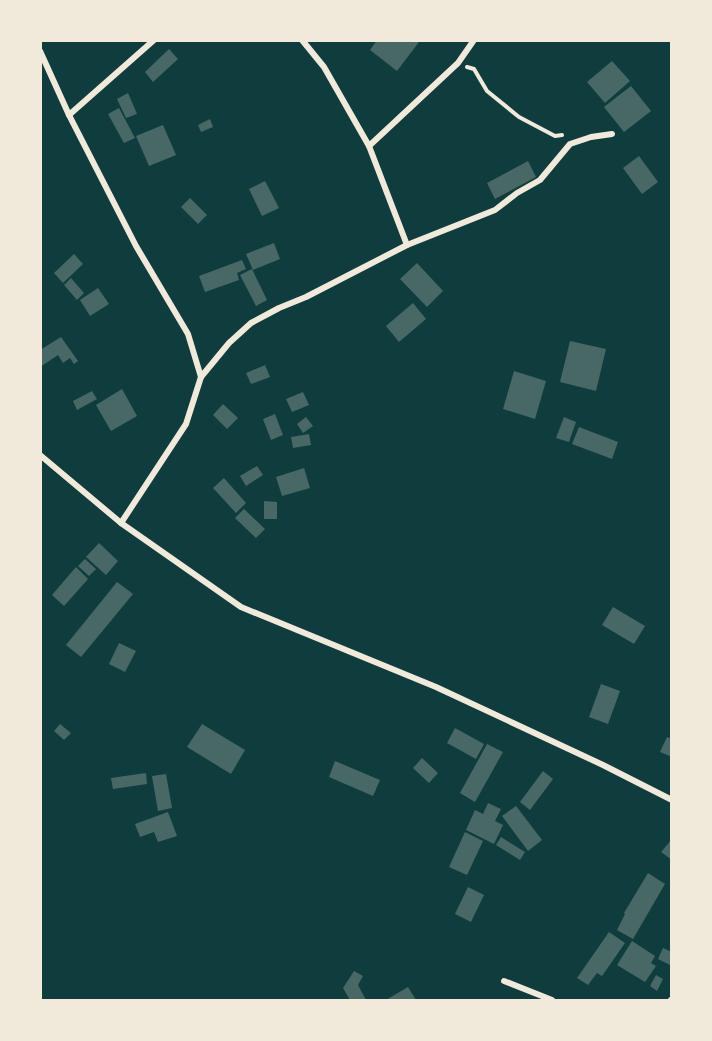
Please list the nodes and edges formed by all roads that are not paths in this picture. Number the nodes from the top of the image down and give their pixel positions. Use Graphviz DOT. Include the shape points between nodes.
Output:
graph roads {
  1 [pos="154,40"];
  2 [pos="302,40"];
  3 [pos="474,40"];
  4 [pos="40,51"];
  5 [pos="69,115"];
  6 [pos="612,134"];
  7 [pos="369,146"];
  8 [pos="407,245"];
  9 [pos="201,377"];
  10 [pos="40,455"];
  11 [pos="121,523"];
  12 [pos="672,800"];
  13 [pos="504,981"];
  14 [pos="552,1000"];
  1 -- 5 [label="street"];
  2 -- 7 [label="street" via="324,67"];
  3 -- 7 [label="street" via="458,63"];
  4 -- 5 [label="street"];
  5 -- 9 [label="street" via="136,246 188,334"];
  6 -- 8 [label="street" via="570,144 540,180 495,210"];
  7 -- 8 [label="street"];
  8 -- 9 [label="street" via="251,323"];
  9 -- 11 [label="street" via="186,424"];
  10 -- 11 [label="street"];
  11 -- 12 [label="street" via="241,607 436,687"];
  13 -- 14 [label="street"];
}
